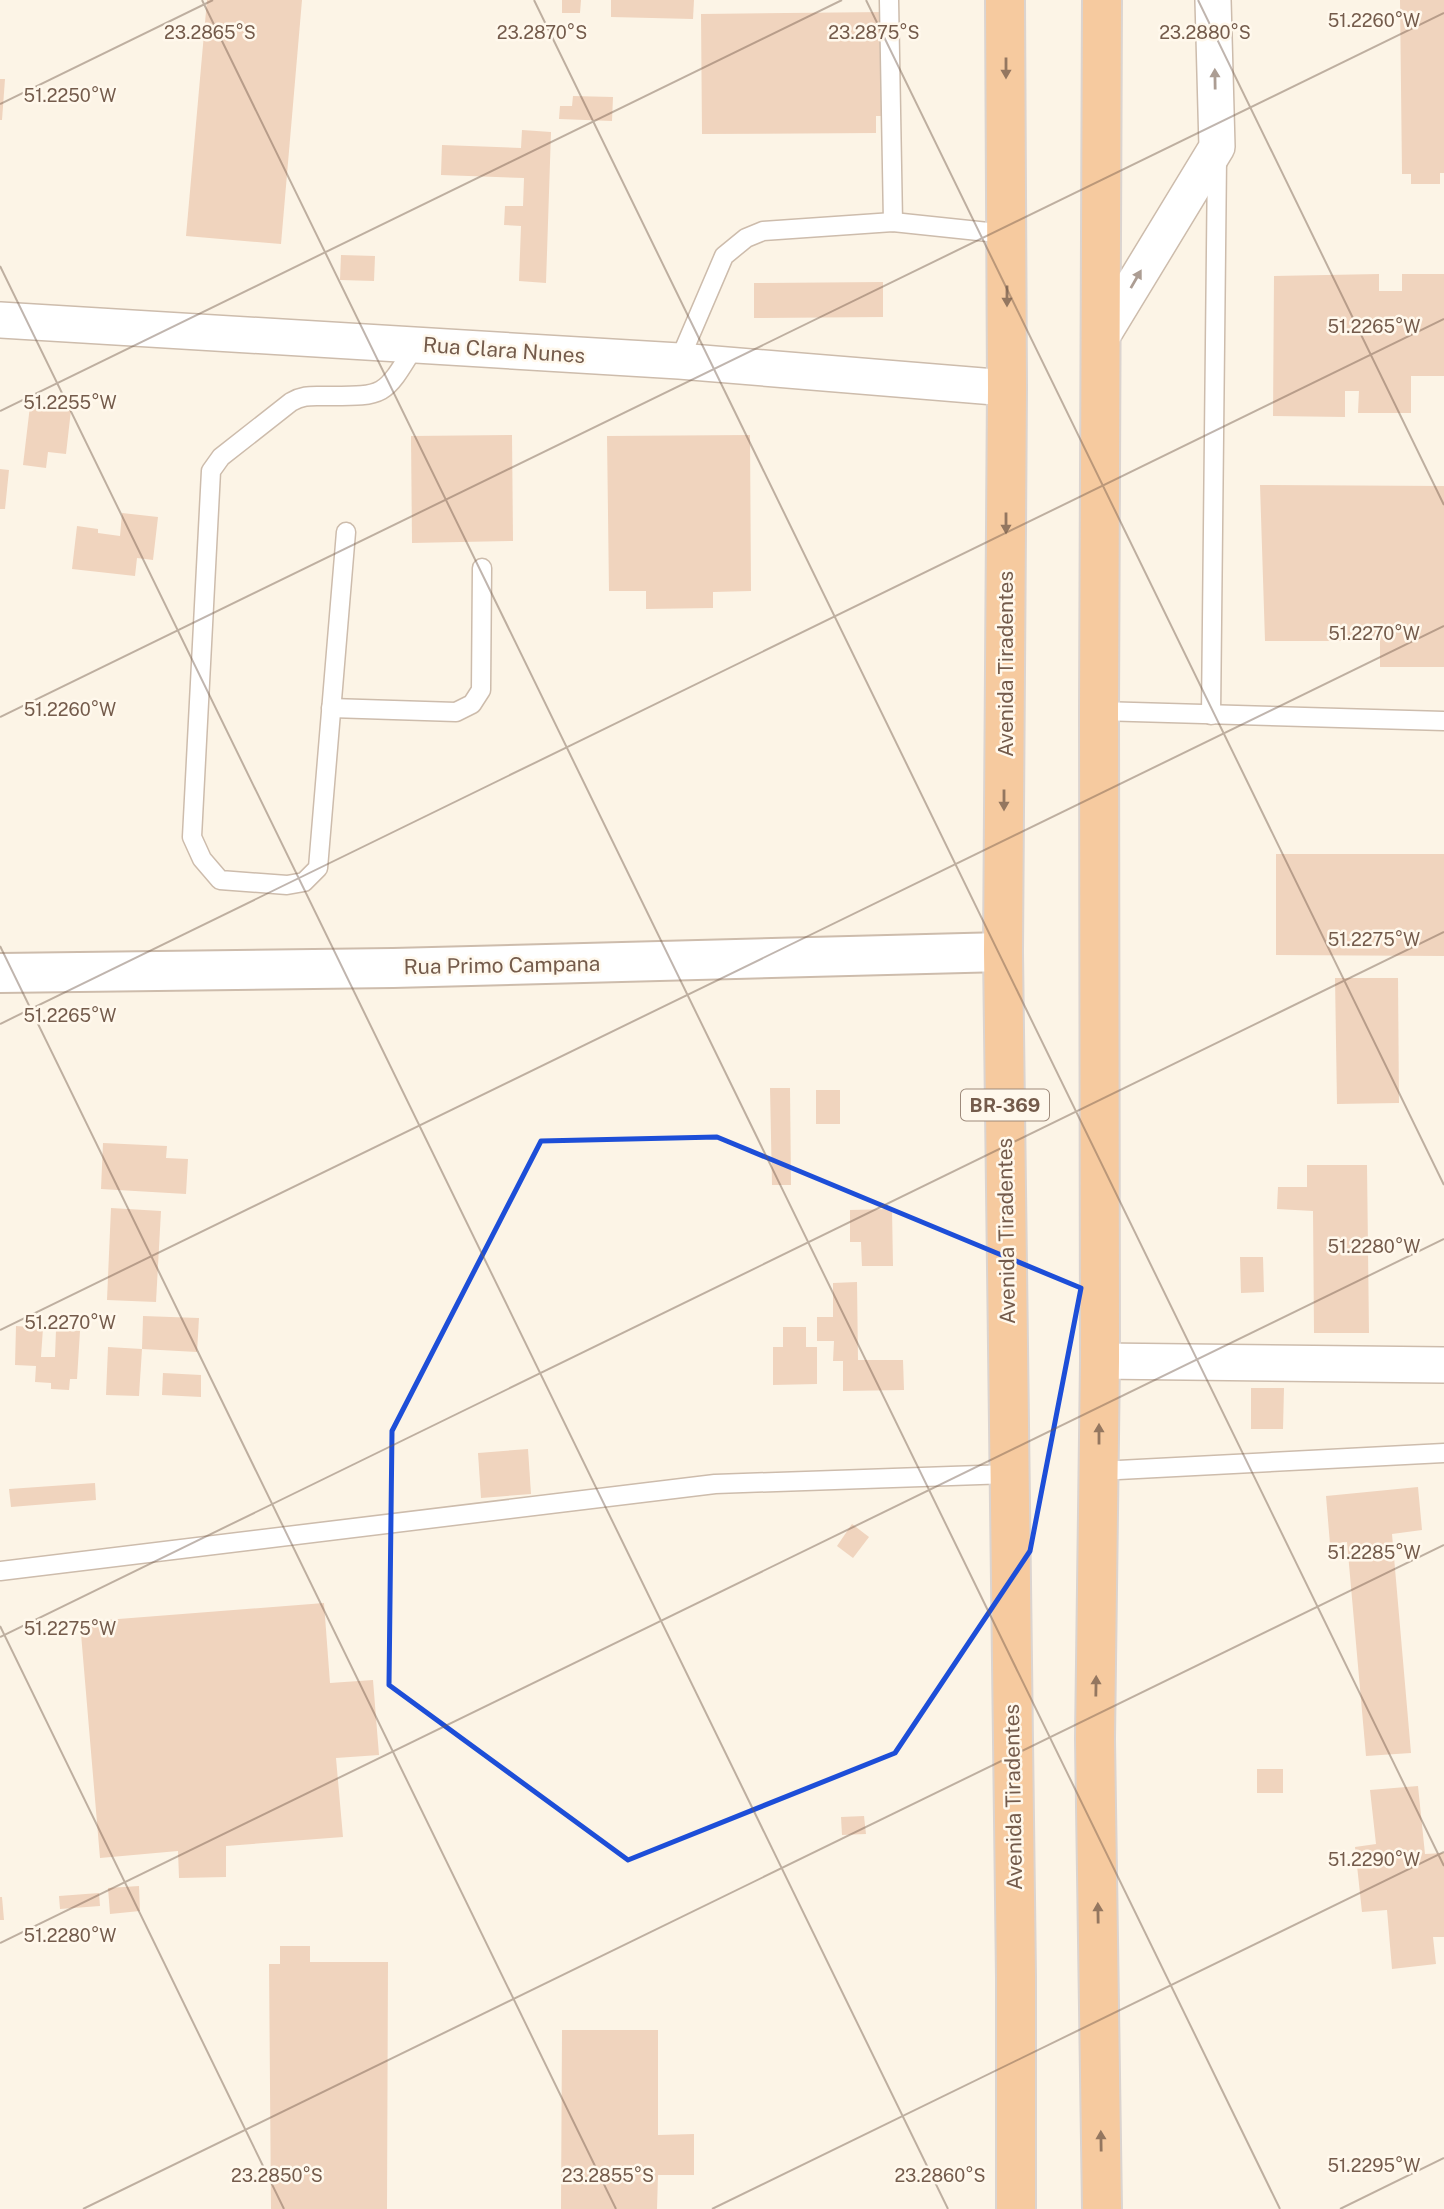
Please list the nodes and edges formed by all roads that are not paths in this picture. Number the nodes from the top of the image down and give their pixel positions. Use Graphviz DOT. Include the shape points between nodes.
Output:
graph roads {
  1 [pos="889,0"];
  2 [pos="1005,0"];
  3 [pos="1102,0"];
  4 [pos="1213,0"];
  5 [pos="1217,147"];
  6 [pos="893,222"];
  7 [pos="1007,234"];
  8 [pos="0,320"];
  9 [pos="1101,338"];
  10 [pos="416,344"];
  11 [pos="679,361"];
  12 [pos="1007,388"];
  13 [pos="346,533"];
  14 [pos="482,568"];
  15 [pos="331,708"];
  16 [pos="1099,712"];
  17 [pos="1212,715"];
  18 [pos="1444,721"];
  19 [pos="1003,952"];
  20 [pos="0,973"];
  21 [pos="1100,1361"];
  22 [pos="1444,1365"];
  23 [pos="1444,1453"];
  24 [pos="1099,1471"];
  25 [pos="1009,1474"];
  26 [pos="0,1571"];
  27 [pos="1016,2209"];
  28 [pos="1102,2209"];
  1 -- 6 [label="lane"];
  2 -- 7 [label="highway, Avenida Tiradentes / BR-369, one-way"];
  3 -- 9 [label="highway"];
  5 -- 4 [label="street, one-way"];
  9 -- 5 [label="street, one-way"];
  5 -- 17 [label="lane"];
  6 -- 7 [label="lane"];
  6 -- 11 [label="lane" via="763,232 746,238 724,256"];
  7 -- 12 [label="highway, Avenida Tiradentes / BR-369, one-way"];
  8 -- 10 [label="street, Rua Clara Nunes"];
  9 -- 16 [label="highway"];
  10 -- 11 [label="street, Rua Clara Nunes"];
  10 -- 15 [label="lane" via="386,388 371,396 302,396 221,457 211,471 192,837 202,859 220,880 287,885 304,882 318,868"];
  11 -- 12 [label="street, Rua Clara Nunes"];
  12 -- 19 [label="highway, Avenida Tiradentes / BR-369, one-way"];
  13 -- 15 [label="lane"];
  14 -- 15 [label="lane" via="481,690 472,704 456,712"];
  16 -- 17 [label="lane"];
  16 -- 21 [label="highway"];
  17 -- 18 [label="lane"];
  19 -- 20 [label="street, Rua Primo Campana"];
  19 -- 25 [label="highway, Avenida Tiradentes / BR-369"];
  21 -- 22 [label="street"];
  24 -- 21 [label="highway, one-way"];
  23 -- 24 [label="lane"];
  28 -- 24 [label="highway, one-way" via="1095,1740"];
  25 -- 26 [label="lane" via="715,1484"];
  25 -- 27 [label="highway, Avenida Tiradentes / BR-369"];
}
